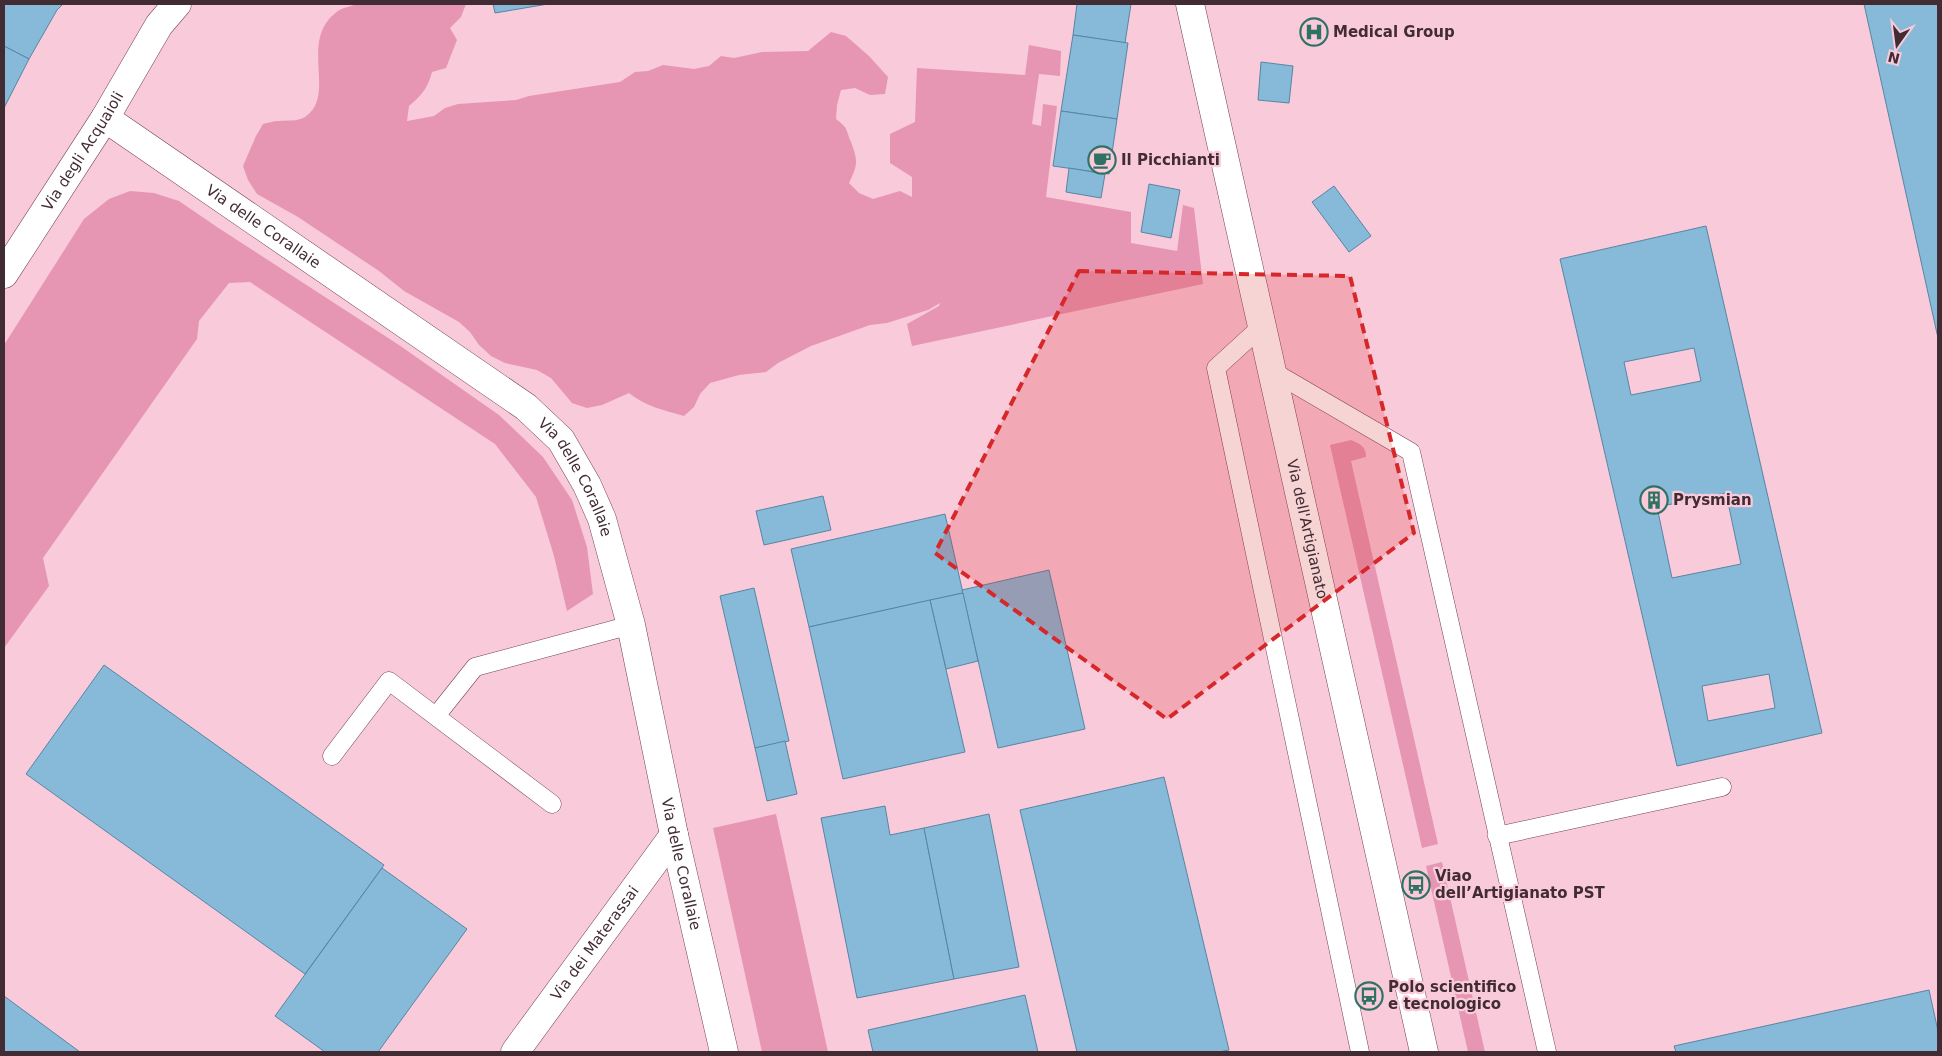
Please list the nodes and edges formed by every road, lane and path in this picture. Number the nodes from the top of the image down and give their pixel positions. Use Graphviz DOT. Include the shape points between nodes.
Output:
graph roads {
  1 [pos="178,4"];
  2 [pos="1190,4"];
  3 [pos="162,14"];
  4 [pos="104,118"];
  5 [pos="4,274"];
  6 [pos="1262,326"];
  7 [pos="1272,371"];
  8 [pos="631,625"];
  9 [pos="436,716"];
  10 [pos="332,756"];
  11 [pos="1722,787"];
  12 [pos="552,804"];
  13 [pos="674,835"];
  14 [pos="1498,836"];
  15 [pos="515,1052"];
  16 [pos="724,1052"];
  17 [pos="1360,1052"];
  18 [pos="1424,1052"];
  19 [pos="1547,1052"];
  1 -- 3 [label="street, Via degli Acquaioli"];
  2 -- 6 [label="street, Via dell'Artigianato"];
  3 -- 4 [label="street, Via degli Acquaioli"];
  4 -- 5 [label="street, Via degli Acquaioli"];
  4 -- 8 [label="street, Via delle Corallaie" via="518,401 561,440 602,519"];
  6 -- 7 [label="street, Via dell'Artigianato"];
  6 -- 17 [label="lane" via="1216,368"];
  7 -- 14 [label="lane" via="1411,452"];
  7 -- 18 [label="street, Via dell'Artigianato"];
  8 -- 9 [label="lane" via="475,667"];
  8 -- 13 [label="street, Via delle Corallaie"];
  9 -- 10 [label="lane" via="389,681"];
  9 -- 12 [label="lane"];
  11 -- 14 [label="lane"];
  13 -- 15 [label="street, Via dei Materassai"];
  13 -- 16 [label="street, Via delle Corallaie"];
  14 -- 19 [label="lane"];
}
